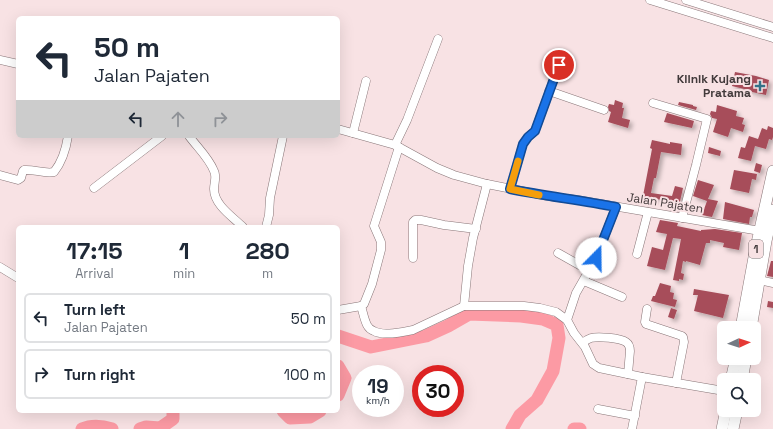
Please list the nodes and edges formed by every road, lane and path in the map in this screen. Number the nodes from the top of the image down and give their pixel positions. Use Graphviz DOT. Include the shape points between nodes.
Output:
graph roads {
  1 [pos="650,0"];
  2 [pos="686,0"];
  3 [pos="715,9"];
  4 [pos="712,19"];
  5 [pos="773,27"];
  6 [pos="773,38"];
  7 [pos="438,40"];
  8 [pos="0,60"];
  9 [pos="16,64"];
  10 [pos="559,65"];
  11 [pos="366,81"];
  12 [pos="549,91"];
  13 [pos="654,103"];
  14 [pos="604,110"];
  15 [pos="340,130"];
  16 [pos="352,133"];
  17 [pos="68,138"];
  18 [pos="159,138"];
  19 [pos="191,138"];
  20 [pos="282,138"];
  21 [pos="397,146"];
  22 [pos="773,171"];
  23 [pos="0,175"];
  24 [pos="487,184"];
  25 [pos="94,188"];
  26 [pos="510,189"];
  27 [pos="616,207"];
  28 [pos="773,210"];
  29 [pos="648,212"];
  30 [pos="682,218"];
  31 [pos="241,225"];
  32 [pos="266,225"];
  33 [pos="476,229"];
  34 [pos="767,232"];
  35 [pos="558,253"];
  36 [pos="637,254"];
  37 [pos="413,258"];
  38 [pos="0,268"];
  39 [pos="590,271"];
  40 [pos="16,277"];
  41 [pos="759,280"];
  42 [pos="584,281"];
  43 [pos="773,283"];
  44 [pos="622,297"];
  45 [pos="361,306"];
  46 [pos="464,306"];
  47 [pos="341,309"];
  48 [pos="647,309"];
  49 [pos="567,320"];
  50 [pos="743,321"];
  51 [pos="752,321"];
  52 [pos="582,343"];
  53 [pos="628,374"];
  54 [pos="642,377"];
  55 [pos="676,383"];
  56 [pos="717,390"];
  57 [pos="598,408"];
  58 [pos="635,416"];
  59 [pos="725,417"];
  60 [pos="736,417"];
  61 [pos="632,429"];
  62 [pos="722,429"];
  63 [pos="733,429"];
  1 -- 4 [label="street"];
  2 -- 3 [label="street"];
  3 -- 4 [label="street"];
  3 -- 5 [label="street"];
  4 -- 6 [label="street"];
  7 -- 21 [label="street"];
  8 -- 9 [label="street"];
  10 -- 12 [label="street"];
  11 -- 16 [label="street"];
  12 -- 14 [label="street"];
  12 -- 26 [label="street" via="535,131 523,144"];
  13 -- 30 [label="street" via="707,119"];
  15 -- 16 [label="street, Jalan Pajaten"];
  16 -- 21 [label="street, Jalan Pajaten"];
  17 -- 23 [label="street" via="65,150 54,172 24,170 18,180"];
  18 -- 25 [label="street"];
  19 -- 31 [label="street" via="214,170 215,198"];
  20 -- 32 [label="street"];
  21 -- 24 [label="street, Jalan Pajaten" via="437,168"];
  21 -- 45 [label="street" via="374,226 381,242 381,250 372,284"];
  22 -- 34 [label="highway, 1"];
  24 -- 26 [label="street, Jalan Pajaten"];
  24 -- 33 [label="street"];
  26 -- 27 [label="street, Jalan Pajaten"];
  27 -- 29 [label="street, Jalan Pajaten"];
  27 -- 39 [label="street"];
  28 -- 34 [label="highway, 1"];
  29 -- 30 [label="street, Jalan Pajaten"];
  29 -- 36 [label="street"];
  30 -- 34 [label="street, Jalan Pajaten"];
  33 -- 37 [label="street" via="415,220"];
  33 -- 46 [label="street" via="468,266"];
  34 -- 41 [label="highway, 1"];
  34 -- 50 [label="highway, 1"];
  35 -- 39 [label="street"];
  38 -- 40 [label="street"];
  39 -- 42 [label="street"];
  41 -- 43 [label="street"];
  41 -- 51 [label="highway, 1"];
  42 -- 44 [label="street"];
  42 -- 49 [label="street" via="576,294"];
  45 -- 46 [label="street" via="370,328 374,332 382,333 413,330"];
  45 -- 47 [label="street"];
  46 -- 49 [label="street" via="540,308 556,312"];
  48 -- 55 [label="street" via="646,324 684,338"];
  49 -- 52 [label="street"];
  52 -- 53 [label="street" via="595,366"];
  52 -- 53 [label="street" via="597,337 626,342 630,347"];
  53 -- 54 [label="street"];
  54 -- 55 [label="street"];
  54 -- 58 [label="street"];
  55 -- 56 [label="street"];
  57 -- 58 [label="street"];
  58 -- 61 [label="street"];
  59 -- 62 [label="highway"];
  60 -- 63 [label="highway"];
}
